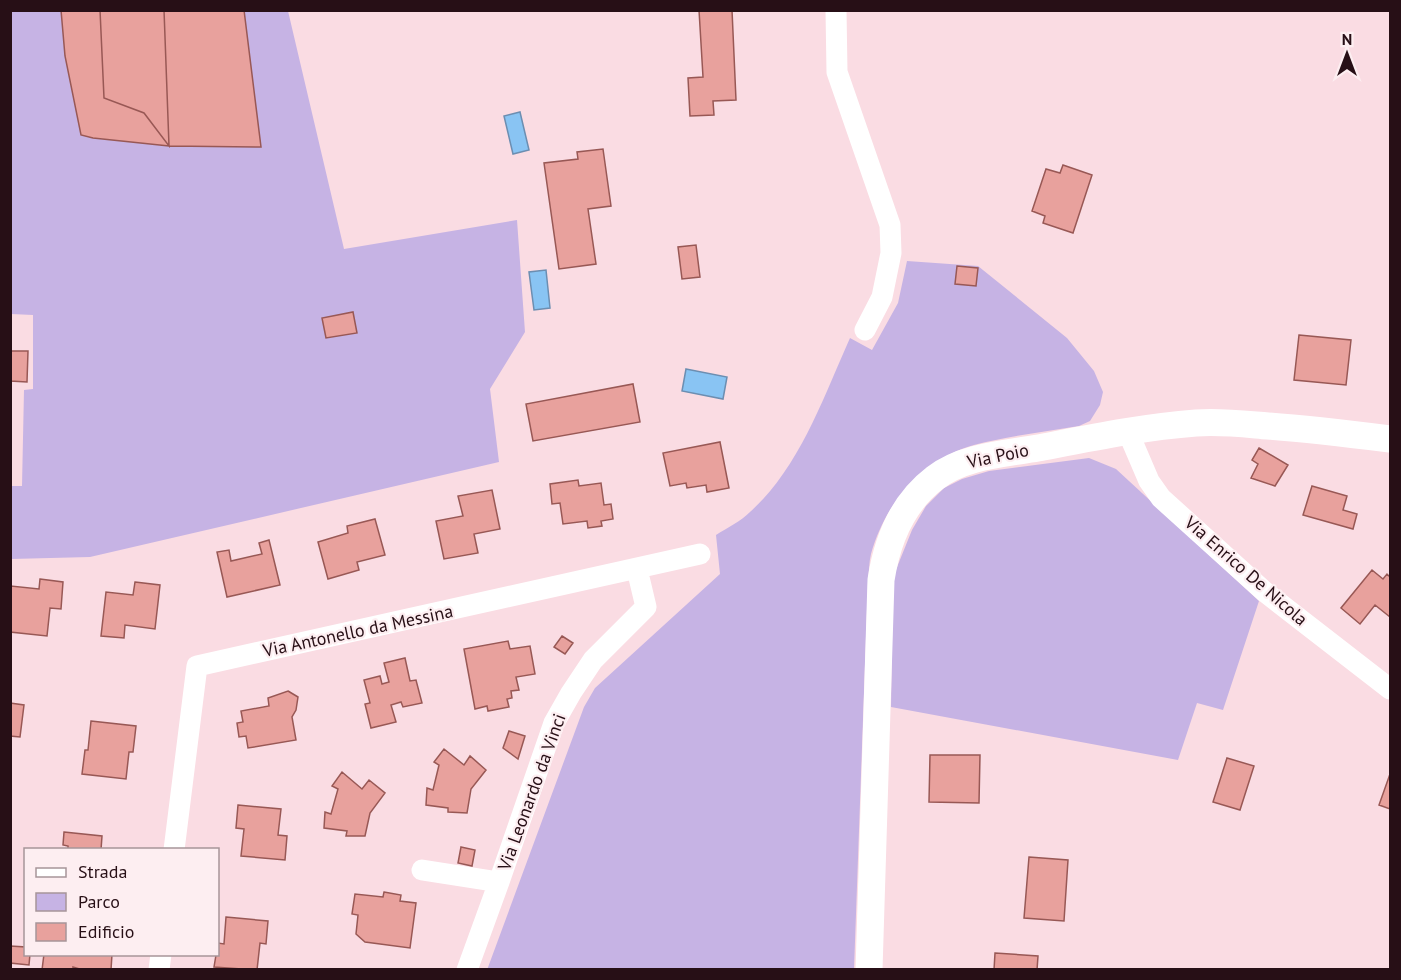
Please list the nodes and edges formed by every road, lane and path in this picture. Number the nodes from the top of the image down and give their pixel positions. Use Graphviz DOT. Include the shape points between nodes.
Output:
graph roads {
  1 [pos="836,10"];
  2 [pos="865,330"];
  3 [pos="1128,432"];
  4 [pos="1390,439"];
  5 [pos="700,554"];
  6 [pos="637,569"];
  7 [pos="1390,689"];
  8 [pos="174,848"];
  9 [pos="422,870"];
  10 [pos="499,882"];
  11 [pos="466,969"];
  12 [pos="869,969"];
  1 -- 2 [label="street" via="837,72 890,225 891,253 882,297"];
  3 -- 4 [label="street, Via Poio" via="1197,423 1237,423"];
  3 -- 7 [label="street, Via Enrico De Nicola" via="1149,481 1161,498 1265,592"];
  3 -- 12 [label="street, Via Poio" via="956,466 917,493 892,535 881,580"];
  5 -- 6 [label="street, Via Antonello da Messina"];
  6 -- 8 [label="street, Via Antonello da Messina" via="197,666"];
  6 -- 10 [label="street, Via Leonardo da Vinci" via="646,607 593,660 554,723"];
  9 -- 10 [label="street"];
  10 -- 11 [label="street, Via Leonardo da Vinci"];
}
